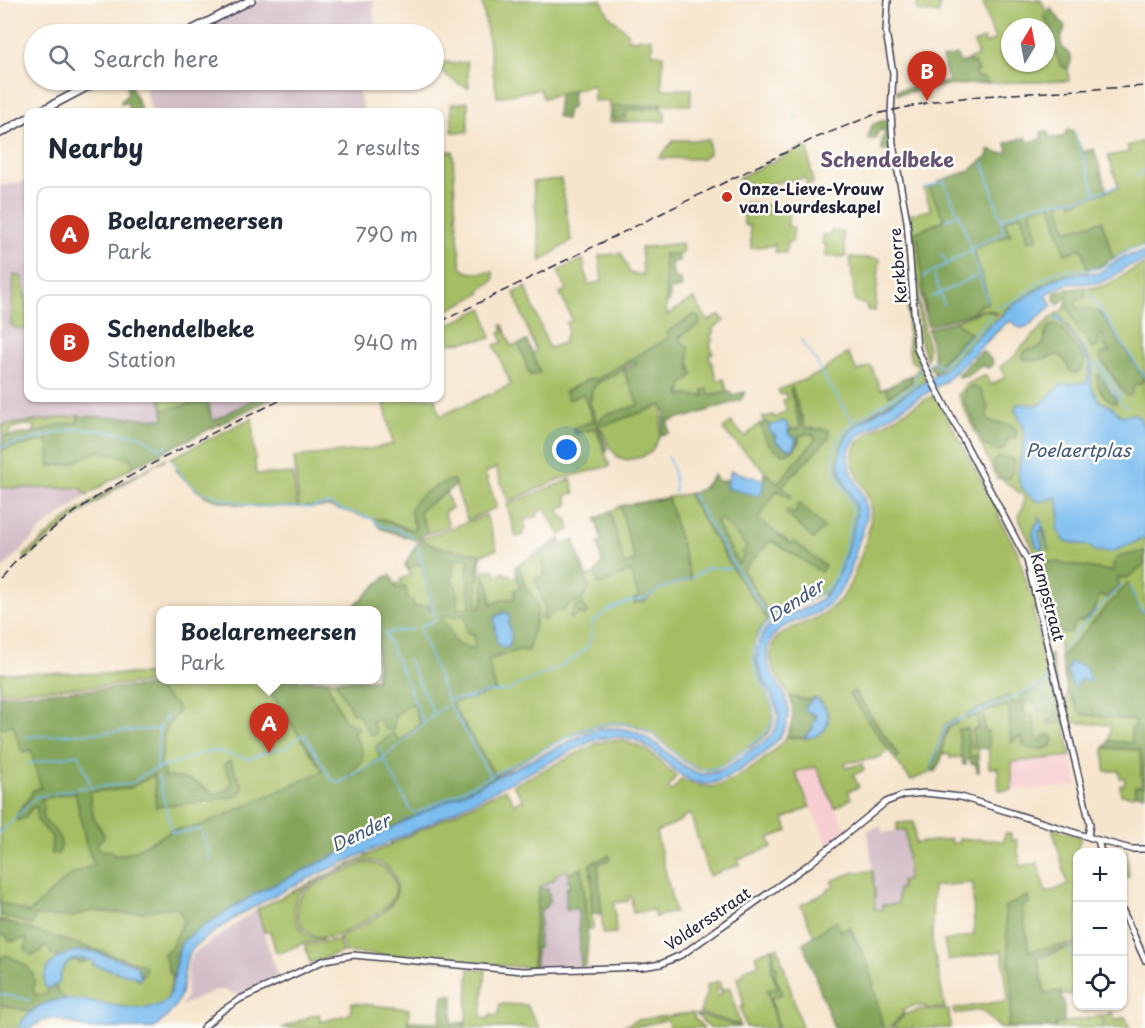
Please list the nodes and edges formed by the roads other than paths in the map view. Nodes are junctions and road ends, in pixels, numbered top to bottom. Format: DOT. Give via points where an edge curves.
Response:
graph roads {
  1 [pos="251,0"];
  2 [pos="888,0"];
  3 [pos="204,24"];
  4 [pos="81,90"];
  5 [pos="47,108"];
  6 [pos="24,120"];
  7 [pos="0,133"];
  8 [pos="933,382"];
  9 [pos="1088,836"];
  10 [pos="1098,840"];
  11 [pos="1100,848"];
  12 [pos="1145,849"];
  13 [pos="1127,920"];
  14 [pos="1145,960"];
  15 [pos="203,1028"];
  1 -- 3 [label="main road"];
  2 -- 8 [label="street, Kerkborre" via="886,32 893,73 893,144 907,221 918,349"];
  4 -- 5 [label="main road"];
  6 -- 7 [label="main road"];
  8 -- 9 [label="street, Kampstraat" via="1028,560 1090,824"];
  9 -- 10 [label="street, Voldersstraat"];
  9 -- 15 [label="street, Voldersstraat" via="961,797 942,793 904,795 886,802 812,862 686,952 661,964 523,971 343,955 240,999"];
  10 -- 11 [label="street"];
  10 -- 12 [label="street, Voldersstraat"];
  13 -- 14 [label="street"];
}
